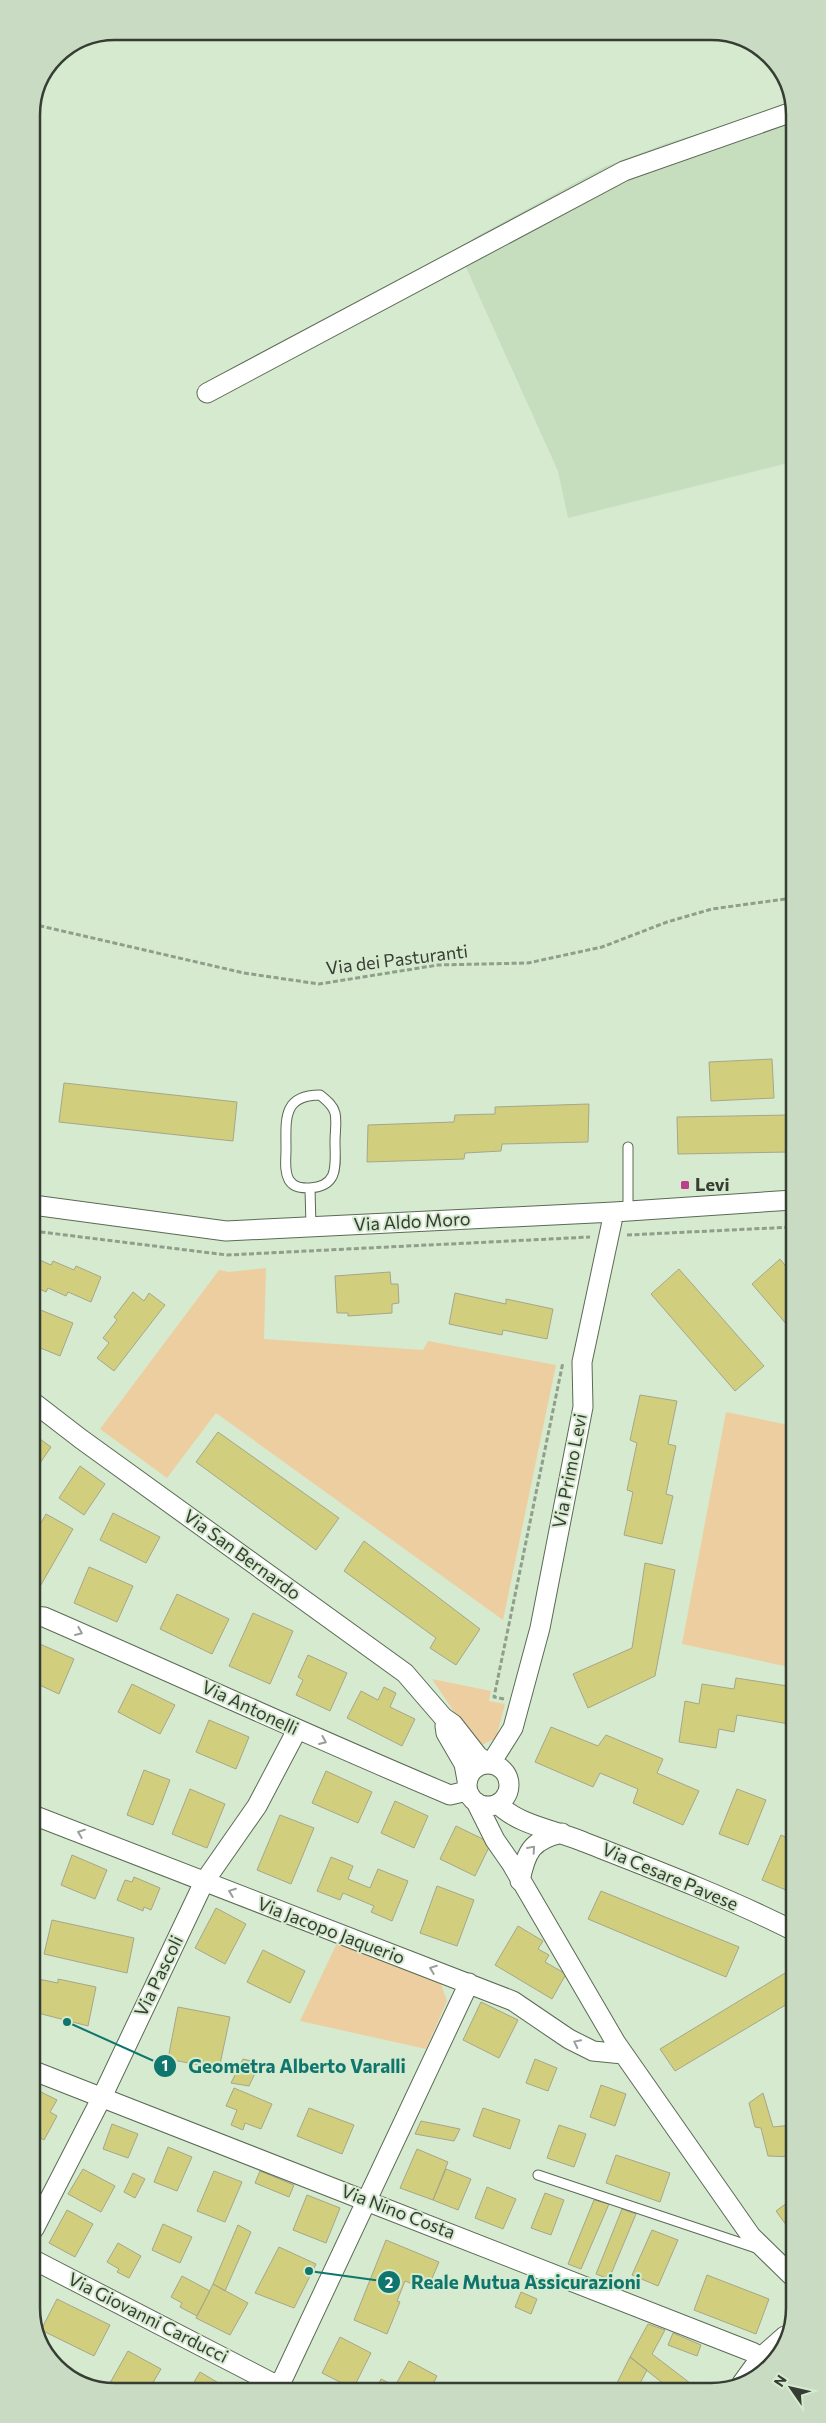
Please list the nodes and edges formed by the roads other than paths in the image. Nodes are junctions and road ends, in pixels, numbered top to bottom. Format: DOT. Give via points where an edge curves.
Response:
graph roads {
  1 [pos="786,114"];
  2 [pos="207,393"];
  3 [pos="628,1147"];
  4 [pos="310,1188"];
  5 [pos="786,1200"];
  6 [pos="40,1206"];
  7 [pos="621,1211"];
  8 [pos="311,1227"];
  9 [pos="40,1407"];
  10 [pos="40,1617"];
  11 [pos="443,1717"];
  12 [pos="513,1728"];
  13 [pos="297,1730"];
  14 [pos="489,1763"];
  15 [pos="470,1791"];
  16 [pos="502,1795"];
  17 [pos="40,1818"];
  18 [pos="562,1833"];
  19 [pos="511,1863"];
  20 [pos="520,1881"];
  21 [pos="204,1882"];
  22 [pos="785,1920"];
  23 [pos="469,1983"];
  24 [pos="623,2054"];
  25 [pos="40,2072"];
  26 [pos="102,2097"];
  27 [pos="538,2175"];
  28 [pos="366,2199"];
  29 [pos="40,2217"];
  30 [pos="766,2251"];
  31 [pos="40,2263"];
  32 [pos="786,2270"];
  33 [pos="777,2343"];
  34 [pos="761,2357"];
  35 [pos="750,2371"];
  36 [pos="270,2383"];
  37 [pos="284,2383"];
  1 -- 2 [label="street" via="624,171"];
  3 -- 7 [label="lane"];
  4 -- 4 [label="lane" via="322,1187 335,1170 335,1112 320,1095 306,1095 293,1103 286,1117 286,1169 290,1181 299,1188"];
  4 -- 8 [label="lane"];
  5 -- 7 [label="street, Via Aldo Moro"];
  6 -- 8 [label="street, Via Aldo Moro" via="226,1231"];
  7 -- 8 [label="street, Via Aldo Moro"];
  7 -- 12 [label="street, Via Primo Levi" via="582,1362 583,1407 540,1628"];
  9 -- 11 [label="street, Via San Bernardo" via="405,1673"];
  10 -- 13 [label="street, Via Antonelli, one-way"];
  11 -- 14 [label="street, Via San Bernardo" via="453,1724 478,1756"];
  11 -- 15 [label="street, Via San Bernardo" via="446,1733 464,1764"];
  12 -- 14 [label="street, Via Primo Levi"];
  12 -- 16 [label="street, Via Primo Levi" via="515,1740"];
  13 -- 15 [label="street, Via Antonelli, one-way" via="450,1795"];
  13 -- 21 [label="street, Via Pascoli" via="257,1806"];
  14 -- 15 [label="street" via="477,1766"];
  14 -- 16 [label="street" via="504,1770"];
  15 -- 16 [label="street" via="482,1806"];
  15 -- 19 [label="street, Via San Bernardo" via="495,1840"];
  16 -- 18 [label="street, Via Cesare Pavese" via="505,1811 533,1825"];
  16 -- 19 [label="street"];
  21 -- 17 [label="street, Via Jacopo Jaquerio, one-way"];
  20 -- 18 [label="street, one-way" via="524,1860 532,1846 546,1837"];
  18 -- 22 [label="street, Via Cesare Pavese"];
  19 -- 20 [label="street"];
  20 -- 24 [label="street"];
  23 -- 21 [label="street, Via Jacopo Jaquerio, one-way"];
  21 -- 26 [label="street, Via Pascoli"];
  24 -- 23 [label="street, Via Jacopo Jaquerio, one-way" via="593,2051 569,2039 513,2001"];
  23 -- 28 [label="street"];
  24 -- 30 [label="street" via="751,2236"];
  25 -- 26 [label="street, Via Nino Costa"];
  26 -- 28 [label="street, Via Nino Costa"];
  26 -- 29 [label="street, Via Pascoli"];
  27 -- 30 [label="lane"];
  28 -- 34 [label="street, Via Nino Costa"];
  28 -- 37 [label="street"];
  30 -- 32 [label="street"];
  31 -- 36 [label="street, Via Giovanni Carducci"];
  33 -- 34 [label="street"];
  34 -- 35 [label="street"];
}
